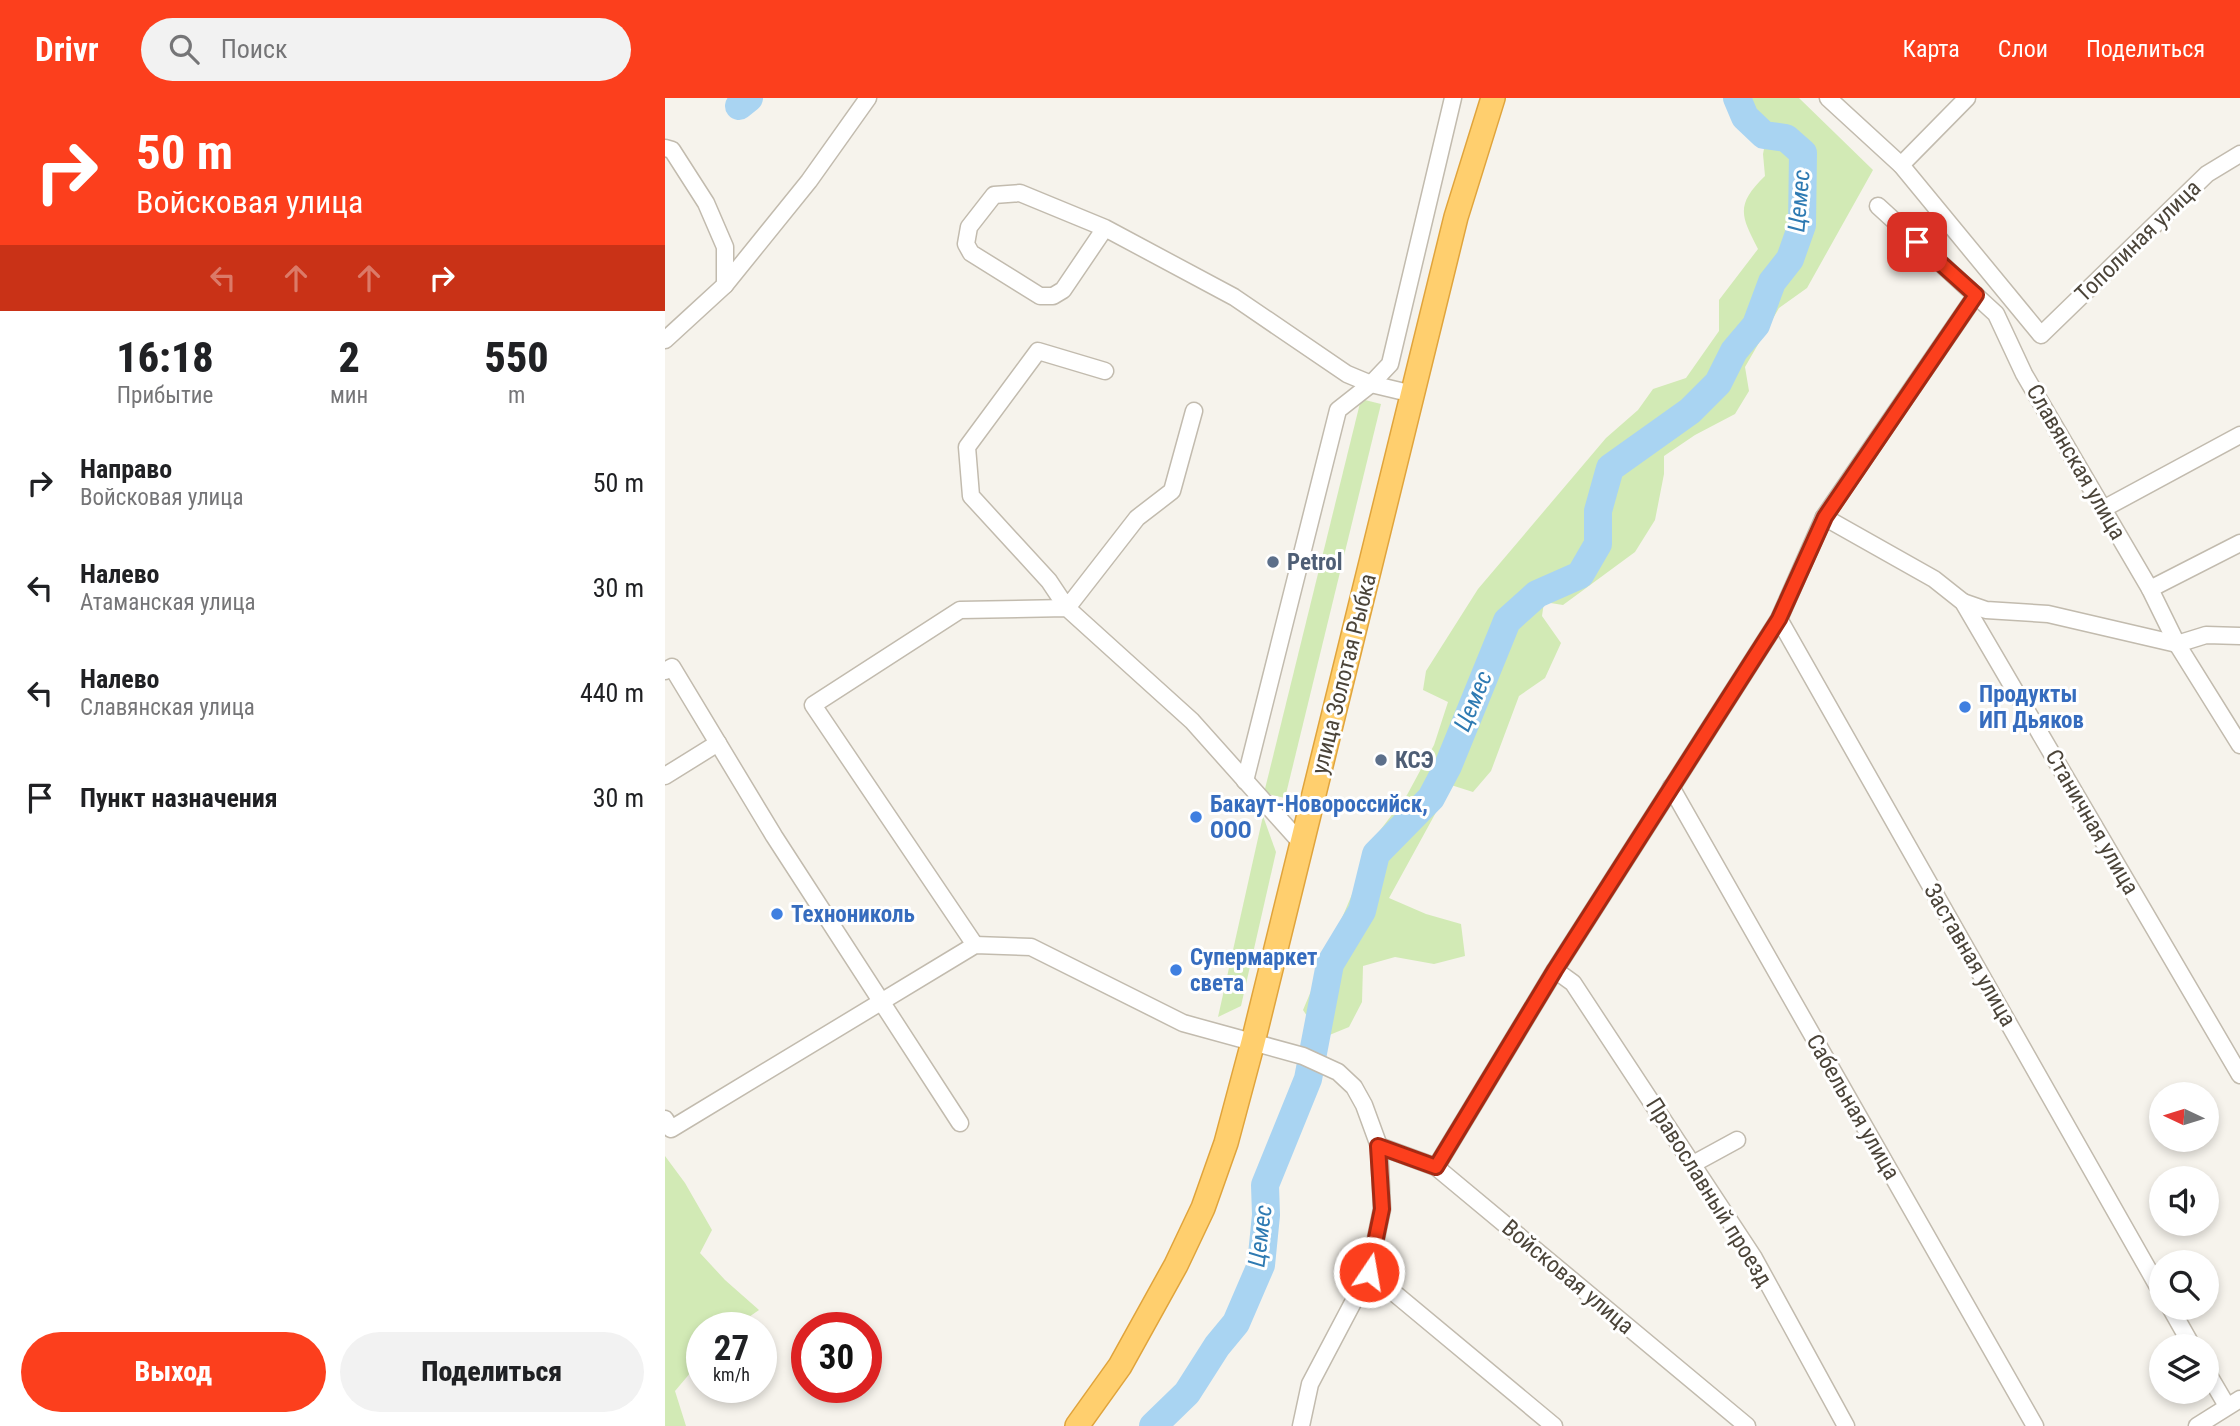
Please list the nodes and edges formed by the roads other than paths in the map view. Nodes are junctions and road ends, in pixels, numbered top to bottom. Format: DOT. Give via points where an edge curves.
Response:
graph roads {
  1 [pos="868,98"];
  2 [pos="1453,98"];
  3 [pos="1493,98"];
  4 [pos="1828,98"];
  5 [pos="1967,98"];
  6 [pos="665,148"];
  7 [pos="2240,154"];
  8 [pos="1901,165"];
  9 [pos="1878,206"];
  10 [pos="1105,228"];
  11 [pos="725,285"];
  12 [pos="1976,295"];
  13 [pos="665,340"];
  14 [pos="1105,372"];
  15 [pos="1371,384"];
  16 [pos="1413,394"];
  17 [pos="1194,411"];
  18 [pos="2240,435"];
  19 [pos="2103,509"];
  20 [pos="1825,517"];
  21 [pos="2240,543"];
  22 [pos="2150,589"];
  23 [pos="1963,601"];
  24 [pos="1067,608"];
  25 [pos="1779,619"];
  26 [pos="2240,636"];
  27 [pos="2177,644"];
  28 [pos="665,671"];
  29 [pos="718,743"];
  30 [pos="2240,745"];
  31 [pos="665,776"];
  32 [pos="1245,781"];
  33 [pos="1671,787"];
  34 [pos="1302,844"];
  35 [pos="975,945"];
  36 [pos="1555,970"];
  37 [pos="881,1001"];
  38 [pos="1253,1042"];
  39 [pos="2240,1075"];
  40 [pos="960,1123"];
  41 [pos="667,1127"];
  42 [pos="1737,1140"];
  43 [pos="1378,1146"];
  44 [pos="1693,1164"];
  45 [pos="1436,1167"];
  46 [pos="2149,1271"];
  47 [pos="1369,1272"];
  48 [pos="2219,1386"];
  49 [pos="2233,1403"];
  50 [pos="1077,1426"];
  51 [pos="1301,1426"];
  52 [pos="1554,1426"];
  53 [pos="1747,1426"];
  54 [pos="1846,1426"];
  55 [pos="2035,1426"];
  56 [pos="2197,1426"];
  1 -- 11 [label="street" via="809,181"];
  2 -- 15 [label="street" via="1390,364"];
  3 -- 16 [label="highway, улица Золотая Рыбка" via="1457,217"];
  4 -- 8 [label="street"];
  5 -- 8 [label="street"];
  6 -- 11 [label="street" via="672,150 706,203 725,247"];
  7 -- 8 [label="street, Тополиная улица" via="2207,174 2041,335"];
  9 -- 12 [label="street, Славянская улица"];
  10 -- 10 [label="street" via="1063,290 1053,296 1040,296 971,253 966,244 969,226 994,195 1020,192"];
  10 -- 15 [label="street" via="1234,296 1347,374"];
  11 -- 13 [label="street"];
  12 -- 19 [label="street, Славянская улица" via="1996,314 2024,374"];
  12 -- 20 [label="street"];
  14 -- 24 [label="street" via="1038,351 967,447 971,496 1049,581"];
  15 -- 16 [label="street"];
  15 -- 32 [label="street" via="1338,410"];
  16 -- 34 [label="highway, улица Золотая Рыбка"];
  17 -- 24 [label="street" via="1172,491 1137,518"];
  18 -- 19 [label="street"];
  19 -- 22 [label="street, Славянская улица"];
  20 -- 23 [label="street, Станичная улица" via="1934,579"];
  20 -- 25 [label="street"];
  21 -- 22 [label="street"];
  22 -- 27 [label="street, Славянская улица"];
  23 -- 27 [label="street" via="1986,610 2048,614"];
  23 -- 39 [label="street, Станичная улица"];
  24 -- 32 [label="street" via="1192,721"];
  24 -- 35 [label="street" via="960,610 813,705"];
  25 -- 33 [label="street"];
  25 -- 46 [label="street, Заставная улица"];
  26 -- 27 [label="street" via="2206,635"];
  27 -- 30 [label="street, Славянская улица"];
  28 -- 29 [label="street" via="672,667"];
  29 -- 31 [label="street"];
  29 -- 37 [label="street"];
  32 -- 34 [label="street"];
  33 -- 36 [label="street"];
  33 -- 55 [label="street, Сабельная улица"];
  34 -- 38 [label="highway, улица Золотая Рыбка"];
  35 -- 37 [label="street"];
  35 -- 38 [label="street" via="1031,947 1183,1023"];
  36 -- 44 [label="street, Православный проезд" via="1573,983"];
  36 -- 45 [label="street"];
  37 -- 40 [label="street"];
  37 -- 41 [label="street"];
  38 -- 43 [label="street" via="1338,1072 1364,1105"];
  38 -- 50 [label="highway, улица Золотая Рыбка" via="1203,1209 1120,1366"];
  42 -- 44 [label="street"];
  43 -- 45 [label="street, Войсковая улица"];
  43 -- 47 [label="street" via="1382,1209"];
  44 -- 54 [label="street, Православный проезд" via="1754,1258"];
  45 -- 53 [label="street, Войсковая улица"];
  47 -- 51 [label="street" via="1310,1384"];
  47 -- 52 [label="street"];
  48 -- 49 [label="street"];
  49 -- 56 [label="street"];
}
